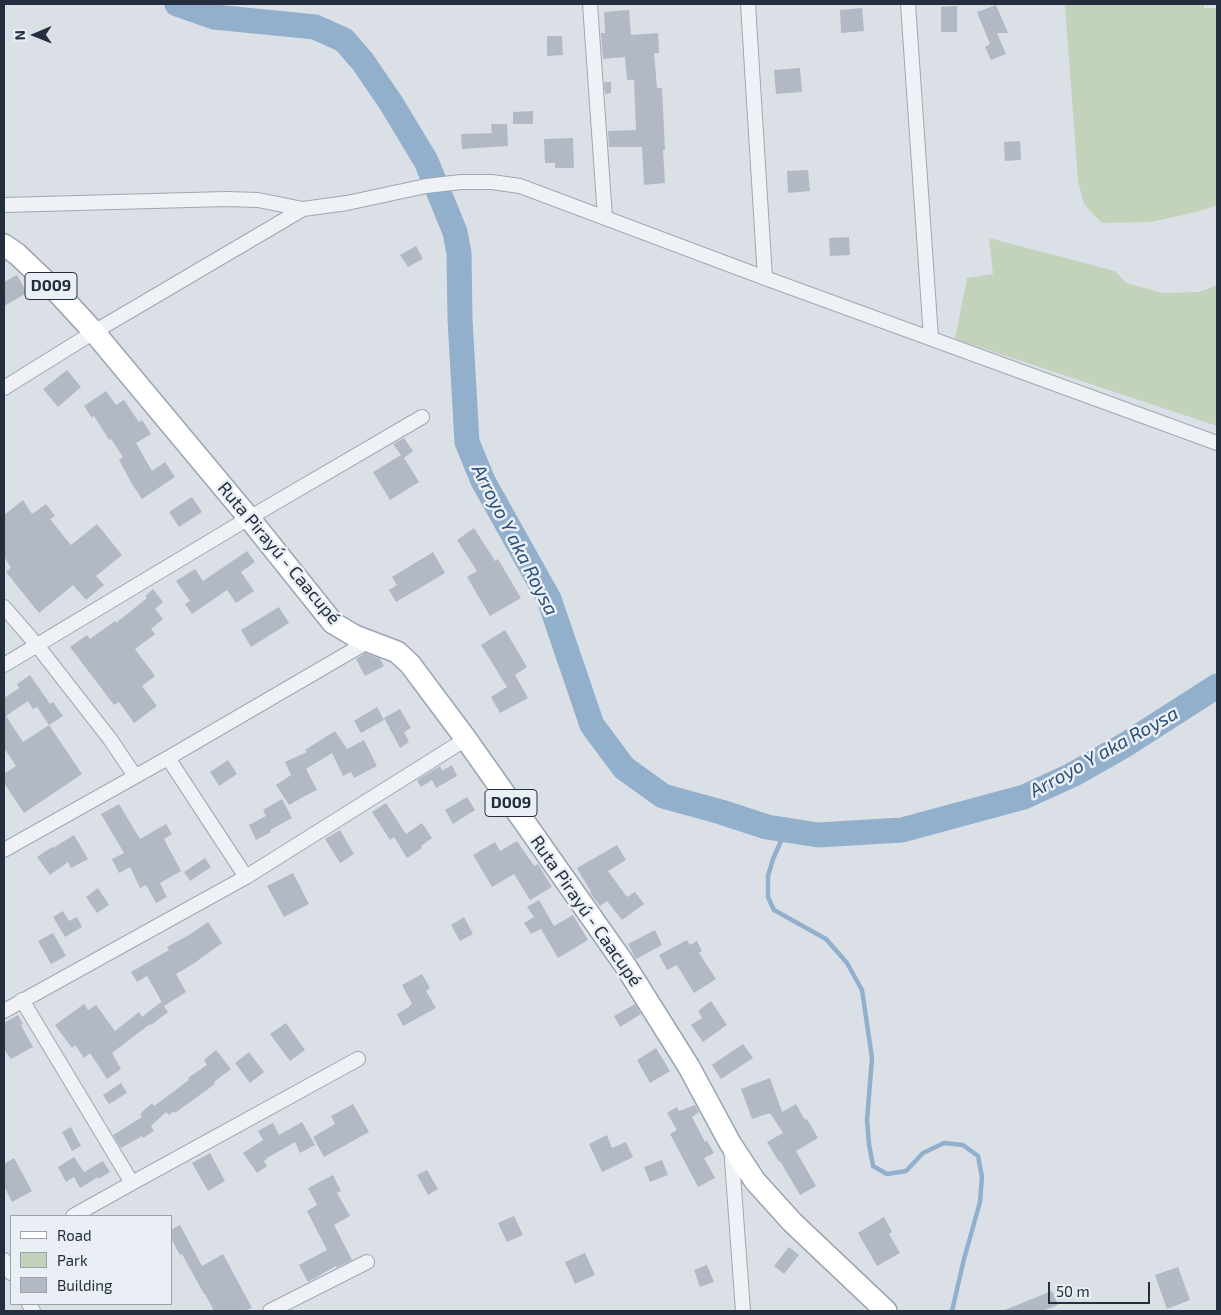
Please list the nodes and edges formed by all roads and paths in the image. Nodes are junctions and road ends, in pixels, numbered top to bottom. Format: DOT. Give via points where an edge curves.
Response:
graph roads {
  1 [pos="590,4"];
  2 [pos="748,4"];
  3 [pos="908,4"];
  4 [pos="4,205"];
  5 [pos="303,209"];
  6 [pos="605,217"];
  7 [pos="4,245"];
  8 [pos="764,278"];
  9 [pos="94,332"];
  10 [pos="931,338"];
  11 [pos="4,388"];
  12 [pos="422,417"];
  13 [pos="1217,443"];
  14 [pos="249,518"];
  15 [pos="4,606"];
  16 [pos="370,641"];
  17 [pos="36,644"];
  18 [pos="4,665"];
  19 [pos="466,739"];
  20 [pos="168,758"];
  21 [pos="135,776"];
  22 [pos="4,850"];
  23 [pos="246,877"];
  24 [pos="22,1000"];
  25 [pos="4,1011"];
  26 [pos="358,1059"];
  27 [pos="730,1143"];
  28 [pos="132,1183"];
  29 [pos="75,1215"];
  30 [pos="4,1260"];
  31 [pos="367,1262"];
  32 [pos="10,1272"];
  33 [pos="270,1311"];
  34 [pos="743,1311"];
  35 [pos="886,1311"];
  1 -- 6 [label="street"];
  2 -- 8 [label="street"];
  3 -- 10 [label="street"];
  4 -- 5 [label="street" via="227,199 258,200"];
  5 -- 6 [label="street" via="347,204 426,186 492,182 520,186"];
  5 -- 9 [label="street"];
  6 -- 8 [label="street"];
  7 -- 9 [label="main road, Ruta Pirayú - Caacupé / D009" via="17,254"];
  8 -- 10 [label="street"];
  9 -- 11 [label="street"];
  9 -- 14 [label="main road, Ruta Pirayú - Caacupé / D009"];
  10 -- 13 [label="street"];
  12 -- 14 [label="street"];
  14 -- 16 [label="main road, Ruta Pirayú - Caacupé / D009" via="334,623"];
  14 -- 17 [label="street"];
  15 -- 17 [label="street"];
  16 -- 19 [label="main road, Ruta Pirayú - Caacupé / D009" via="397,652 410,664"];
  16 -- 20 [label="street"];
  17 -- 18 [label="street"];
  17 -- 21 [label="street"];
  19 -- 23 [label="street"];
  19 -- 27 [label="main road, Ruta Pirayú - Caacupé / D009" via="625,965 689,1067"];
  20 -- 21 [label="street"];
  20 -- 23 [label="street"];
  21 -- 22 [label="street"];
  23 -- 24 [label="street"];
  24 -- 25 [label="street"];
  24 -- 28 [label="street"];
  26 -- 28 [label="street"];
  27 -- 34 [label="street"];
  27 -- 35 [label="main road, Ruta Pirayú - Caacupé / D009" via="755,1181 792,1222"];
  28 -- 29 [label="street"];
  30 -- 32 [label="street"];
  31 -- 33 [label="street"];
}
